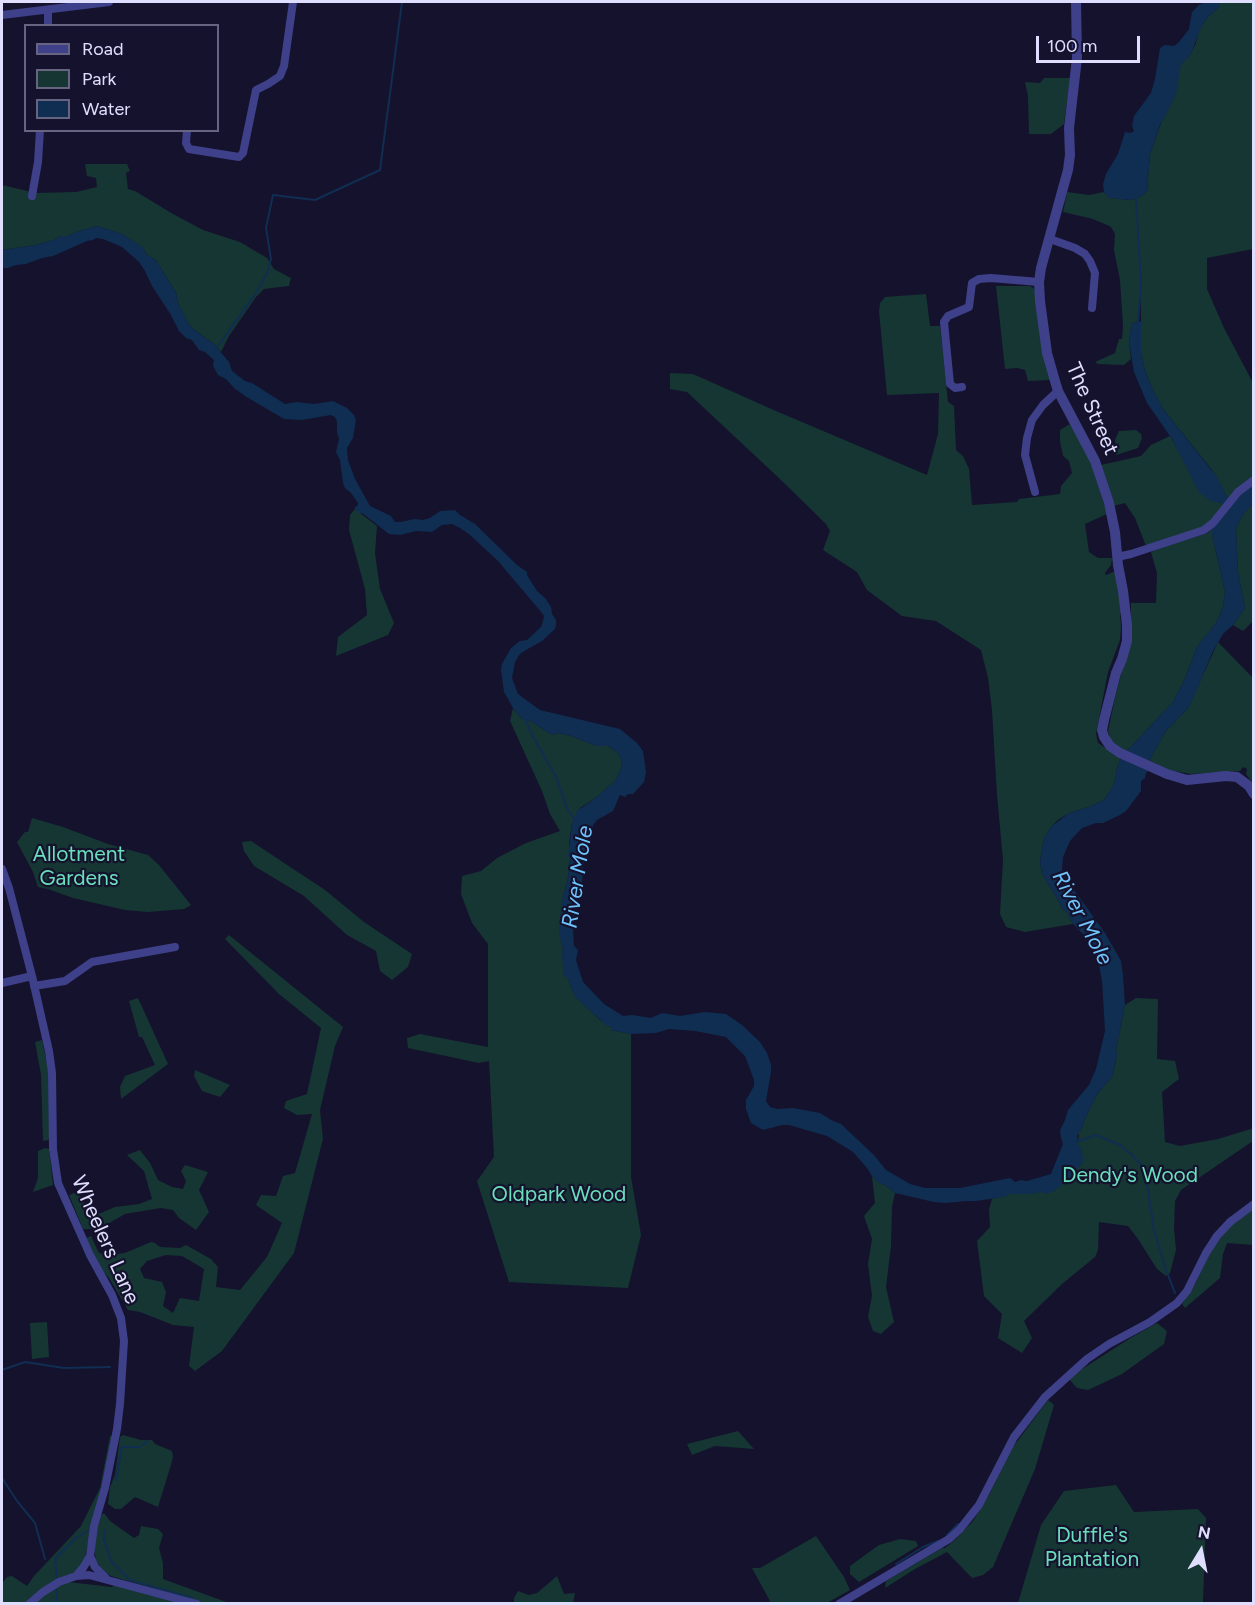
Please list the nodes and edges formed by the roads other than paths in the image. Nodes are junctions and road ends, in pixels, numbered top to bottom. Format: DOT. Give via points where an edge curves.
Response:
graph roads {
  1 [pos="109,2"];
  2 [pos="293,2"];
  3 [pos="1076,2"];
  4 [pos="48,10"];
  5 [pos="2,15"];
  6 [pos="48,24"];
  7 [pos="40,132"];
  8 [pos="187,132"];
  9 [pos="32,196"];
  10 [pos="1050,239"];
  11 [pos="1039,282"];
  12 [pos="1092,308"];
  13 [pos="962,387"];
  14 [pos="1058,391"];
  15 [pos="1254,480"];
  16 [pos="1035,492"];
  17 [pos="1117,557"];
  18 [pos="1254,794"];
  19 [pos="2,869"];
  20 [pos="5,889"];
  21 [pos="175,947"];
  22 [pos="32,976"];
  23 [pos="2,983"];
  24 [pos="34,986"];
  25 [pos="1254,1204"];
  26 [pos="90,1556"];
  27 [pos="76,1576"];
  28 [pos="106,1578"];
  29 [pos="29,1604"];
  30 [pos="197,1604"];
  31 [pos="839,1604"];
  1 -- 4 [label="street"];
  2 -- 8 [label="street" via="284,66 280,76 256,90 243,153 239,157 189,149"];
  3 -- 10 [label="street, The Street" via="1077,58 1070,155"];
  4 -- 5 [label="street"];
  4 -- 6 [label="street"];
  7 -- 9 [label="street"];
  10 -- 11 [label="street, The Street"];
  10 -- 12 [label="street" via="1075,248 1090,261 1095,273"];
  11 -- 13 [label="street" via="979,279 972,283 969,307 944,321 950,384"];
  11 -- 14 [label="street, The Street" via="1047,353"];
  14 -- 16 [label="street" via="1032,420 1027,438 1025,455"];
  14 -- 17 [label="street, The Street" via="1103,481"];
  15 -- 17 [label="street" via="1204,530"];
  17 -- 18 [label="street, The Street" via="1126,641 1102,730 1104,737 1119,753 1167,774 1187,780 1237,777"];
  19 -- 20 [label="street, Wheelers Lane"];
  20 -- 22 [label="street, Wheelers Lane"];
  21 -- 24 [label="street" via="92,962 66,981"];
  22 -- 23 [label="street"];
  22 -- 24 [label="street, Wheelers Lane"];
  24 -- 26 [label="street, Wheelers Lane" via="52,1073 53,1149 58,1183 112,1295 124,1341 117,1429"];
  25 -- 31 [label="street" via="1217,1236 1177,1303 1087,1359 1045,1397 1014,1437 979,1505 960,1529"];
  26 -- 27 [label="street, Wheelers Lane"];
  26 -- 28 [label="street"];
  27 -- 28 [label="street"];
  27 -- 29 [label="street" via="59,1582"];
  28 -- 30 [label="street"];
}
